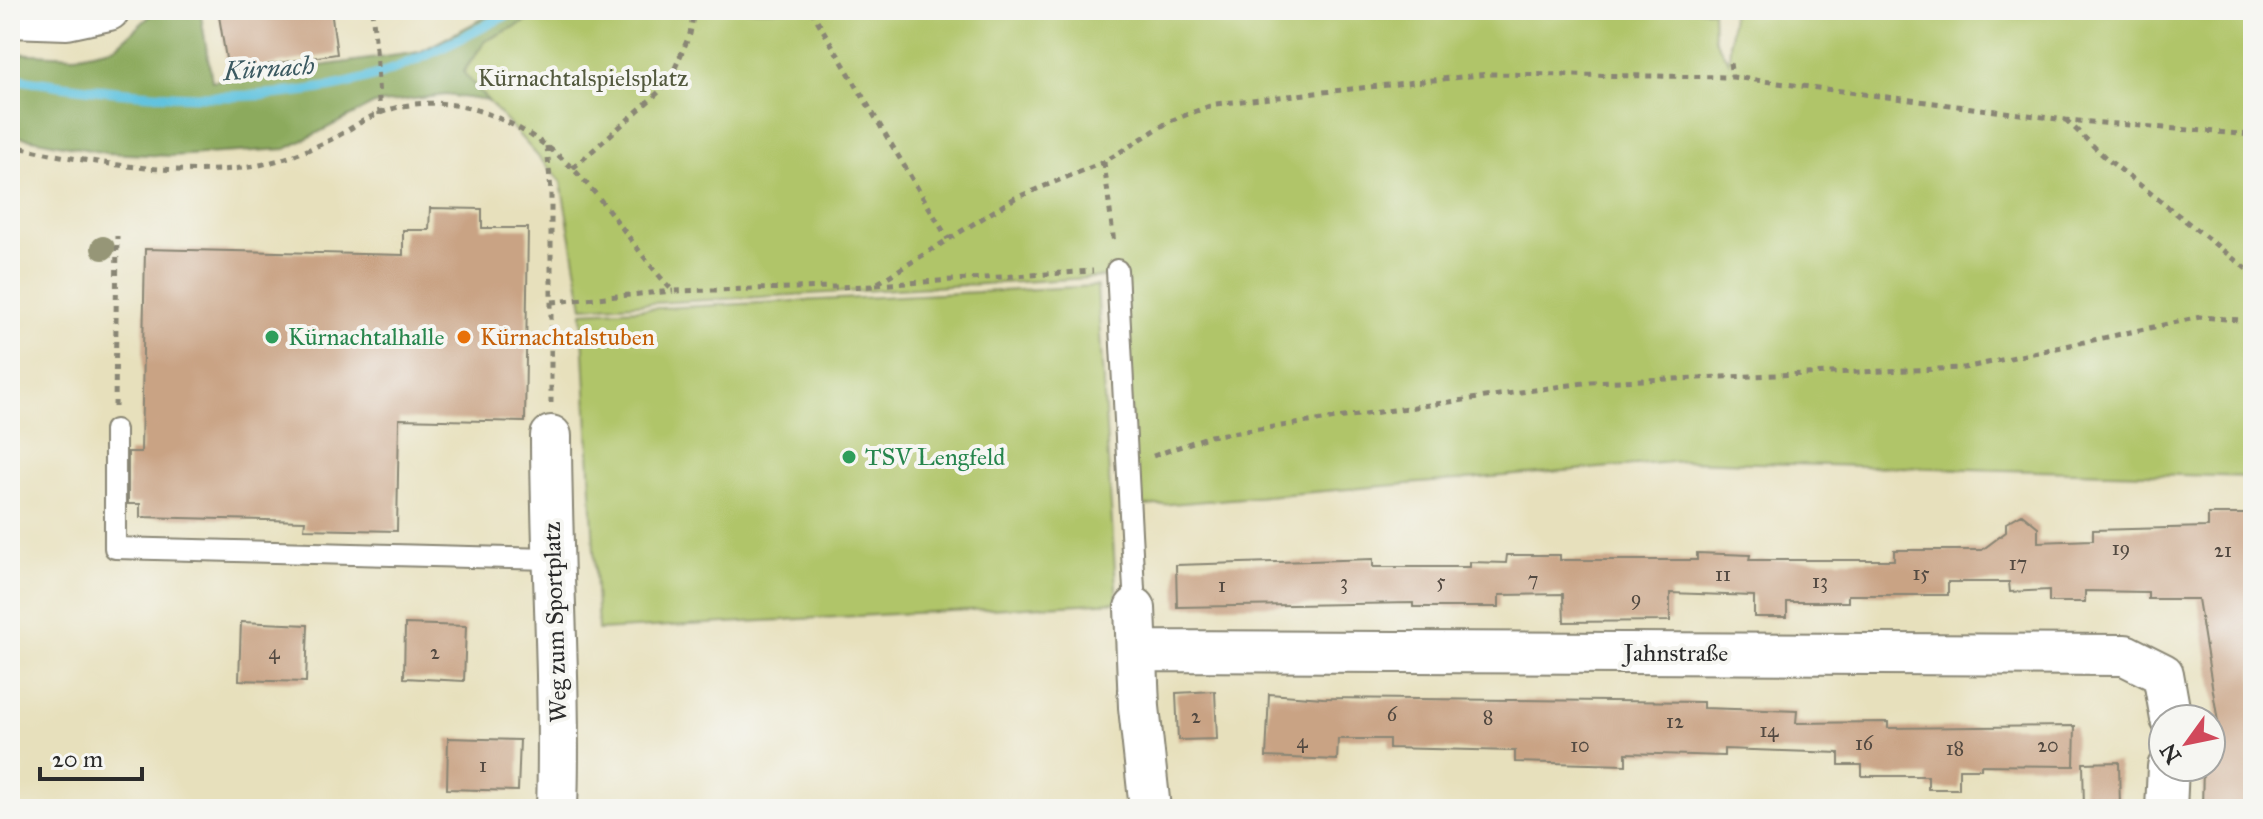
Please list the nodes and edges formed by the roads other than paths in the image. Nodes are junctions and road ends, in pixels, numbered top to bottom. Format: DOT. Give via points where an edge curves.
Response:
graph roads {
  1 [pos="109,10"];
  2 [pos="10,17"];
  3 [pos="1117,270"];
  4 [pos="115,430"];
  5 [pos="551,436"];
  6 [pos="551,559"];
  7 [pos="1135,608"];
  8 [pos="1138,651"];
  9 [pos="2168,703"];
  10 [pos="2167,783"];
  11 [pos="557,809"];
  12 [pos="1150,809"];
  13 [pos="2166,809"];
  1 -- 2 [label="street" via="67,19"];
  3 -- 7 [label="lane"];
  4 -- 6 [label="lane" via="115,548"];
  5 -- 6 [label="street, Weg zum Sportplatz"];
  6 -- 11 [label="street, Weg zum Sportplatz" via="560,713"];
  7 -- 8 [label="street"];
  8 -- 9 [label="street, Jahnstraße" via="2125,655 2163,674"];
  8 -- 12 [label="street"];
  10 -- 13 [label="street"];
}
